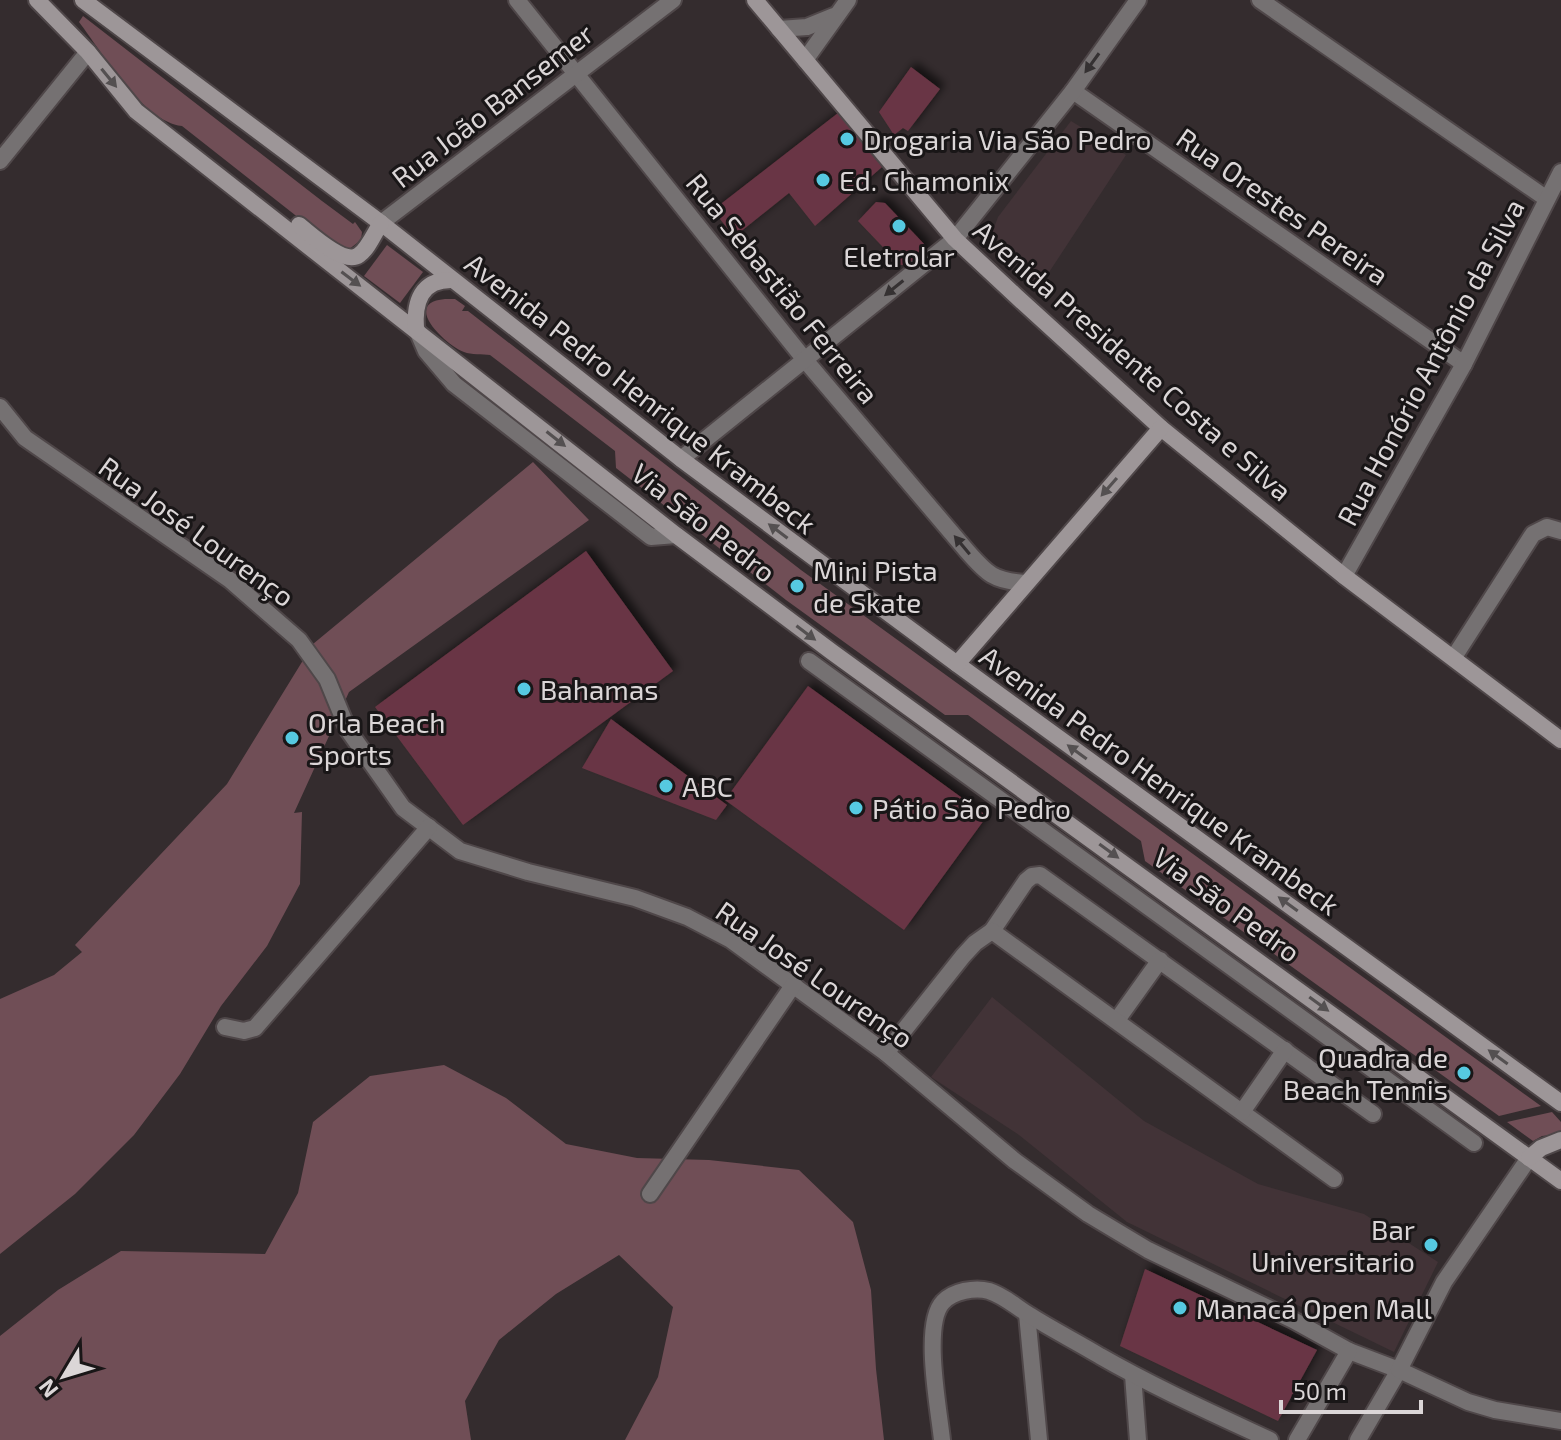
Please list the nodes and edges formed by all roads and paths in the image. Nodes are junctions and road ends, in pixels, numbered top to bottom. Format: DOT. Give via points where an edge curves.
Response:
graph roads {
  1 [pos="37,0"];
  2 [pos="83,0"];
  3 [pos="517,0"];
  4 [pos="673,0"];
  5 [pos="755,0"];
  6 [pos="848,0"];
  7 [pos="1138,0"];
  8 [pos="1260,0"];
  9 [pos="835,15"];
  10 [pos="779,29"];
  11 [pos="88,52"];
  12 [pos="805,60"];
  13 [pos="576,73"];
  14 [pos="1073,91"];
  15 [pos="167,135"];
  16 [pos="0,161"];
  17 [pos="1561,172"];
  18 [pos="1547,199"];
  19 [pos="381,223"];
  20 [pos="955,239"];
  21 [pos="451,280"];
  22 [pos="416,329"];
  23 [pos="805,360"];
  24 [pos="1464,364"];
  25 [pos="0,407"];
  26 [pos="1161,428"];
  27 [pos="681,459"];
  28 [pos="1561,531"];
  29 [pos="1344,576"];
  30 [pos="1025,583"];
  31 [pos="1454,657"];
  32 [pos="809,661"];
  33 [pos="957,664"];
  34 [pos="1561,740"];
  35 [pos="429,827"];
  36 [pos="992,931"];
  37 [pos="1160,960"];
  38 [pos="794,984"];
  39 [pos="1117,1020"];
  40 [pos="225,1027"];
  41 [pos="1285,1050"];
  42 [pos="886,1053"];
  43 [pos="1561,1103"];
  44 [pos="1242,1112"];
  45 [pos="1373,1114"];
  46 [pos="1561,1140"];
  47 [pos="1474,1143"];
  48 [pos="1529,1158"];
  49 [pos="1334,1179"];
  50 [pos="1561,1181"];
  51 [pos="650,1194"];
  52 [pos="1027,1314"];
  53 [pos="1349,1351"];
  54 [pos="1399,1370"];
  55 [pos="1133,1375"];
  56 [pos="1561,1421"];
  57 [pos="942,1440"];
  58 [pos="1039,1440"];
  59 [pos="1138,1440"];
  60 [pos="1270,1440"];
  61 [pos="1297,1440"];
  62 [pos="1358,1440"];
  1 -- 11 [label="main road, Via São Pedro"];
  2 -- 19 [label="main road, Avenida Pedro Henrique Krambeck"];
  3 -- 13 [label="street, Rua Sebastião Ferreira"];
  4 -- 13 [label="street, Rua João Bansemer"];
  5 -- 10 [label="main road, Avenida Presidente Costa e Silva"];
  6 -- 9 [label="street"];
  7 -- 14 [label="street, one-way"];
  8 -- 18 [label="street"];
  9 -- 10 [label="street" via="807,27"];
  9 -- 12 [label="street"];
  10 -- 12 [label="main road, Avenida Presidente Costa e Silva"];
  11 -- 15 [label="main road, Via São Pedro, one-way" via="136,111"];
  11 -- 16 [label="street"];
  12 -- 20 [label="main road, Avenida Presidente Costa e Silva"];
  13 -- 19 [label="street, Rua João Bansemer"];
  13 -- 23 [label="street, Rua Sebastião Ferreira"];
  14 -- 20 [label="street"];
  14 -- 24 [label="street, Rua Orestes Pereira"];
  15 -- 19 [label="main road" via="186,139 338,255 359,255"];
  15 -- 22 [label="main road, Via São Pedro, one-way"];
  17 -- 18 [label="street, Rua Honório Antônio da Silva"];
  18 -- 24 [label="street, Rua Honório Antônio da Silva"];
  19 -- 21 [label="main road, Avenida Pedro Henrique Krambeck"];
  20 -- 23 [label="street, one-way"];
  20 -- 26 [label="main road, Avenida Presidente Costa e Silva"];
  21 -- 22 [label="main road" via="424,290 415,310"];
  21 -- 27 [label="main road, Avenida Pedro Henrique Krambeck"];
  22 -- 48 [label="main road, Via São Pedro, one-way" via="832,652"];
  23 -- 27 [label="street"];
  30 -- 23 [label="street, Rua Sebastião Ferreira, one-way" via="1001,581 983,569"];
  24 -- 29 [label="street, Rua Honório Antônio da Silva"];
  25 -- 35 [label="street, Rua José Lourenço" via="25,438 230,580 299,640 327,679 357,743 403,808"];
  26 -- 29 [label="main road, Avenida Presidente Costa e Silva"];
  26 -- 30 [label="main road, one-way"];
  33 -- 27 [label="main road, Avenida Pedro Henrique Krambeck, one-way"];
  28 -- 31 [label="street" via="1547,527 1533,534"];
  29 -- 31 [label="main road, Avenida Presidente Costa e Silva"];
  30 -- 33 [label="main road"];
  31 -- 34 [label="main road, Avenida Presidente Costa e Silva"];
  32 -- 47 [label="street"];
  43 -- 33 [label="main road, Avenida Pedro Henrique Krambeck, one-way"];
  35 -- 38 [label="street, Rua José Lourenço" via="460,851 687,917"];
  35 -- 40 [label="street" via="255,1028"];
  36 -- 37 [label="street" via="1026,881 1040,875"];
  36 -- 39 [label="street"];
  36 -- 42 [label="street" via="953,967"];
  37 -- 39 [label="street"];
  37 -- 41 [label="street"];
  38 -- 42 [label="street, Rua José Lourenço"];
  38 -- 51 [label="street"];
  39 -- 44 [label="street"];
  41 -- 44 [label="street"];
  41 -- 45 [label="street"];
  42 -- 53 [label="street, Rua José Lourenço" via="1015,1161 1088,1214"];
  44 -- 49 [label="street"];
  46 -- 48 [label="main road"];
  48 -- 50 [label="main road"];
  48 -- 54 [label="street" via="1444,1282"];
  52 -- 55 [label="street"];
  52 -- 57 [label="street" via="988,1290 955,1294 942,1302 933,1328"];
  52 -- 58 [label="street"];
  53 -- 54 [label="street, Rua José Lourenço"];
  53 -- 61 [label="street"];
  54 -- 56 [label="street, Rua José Lourenço" via="1468,1402"];
  54 -- 62 [label="street"];
  55 -- 59 [label="street"];
  55 -- 60 [label="street"];
}
